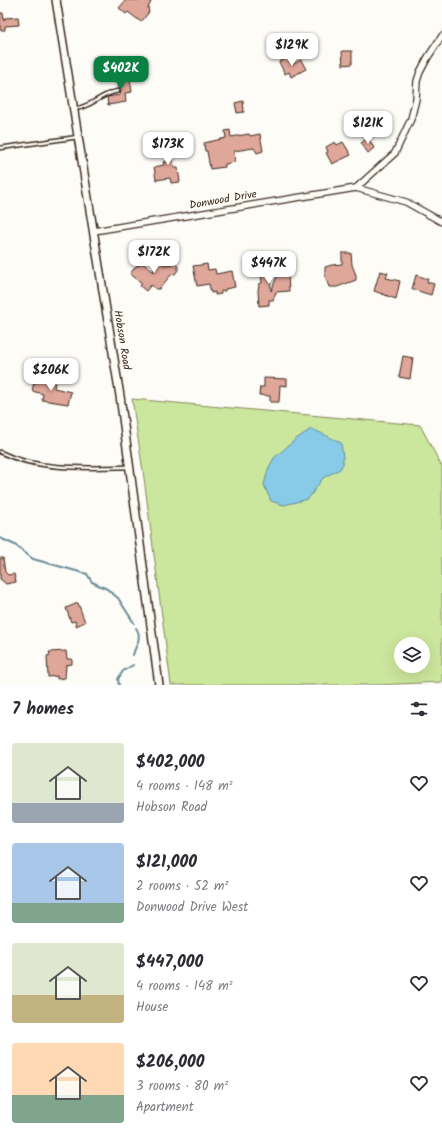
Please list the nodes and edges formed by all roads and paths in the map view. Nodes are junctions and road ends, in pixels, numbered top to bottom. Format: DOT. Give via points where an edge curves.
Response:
graph roads {
  1 [pos="56,0"];
  2 [pos="442,36"];
  3 [pos="118,91"];
  4 [pos="73,109"];
  5 [pos="78,137"];
  6 [pos="0,148"];
  7 [pos="356,188"];
  8 [pos="442,222"];
  9 [pos="94,231"];
  10 [pos="0,452"];
  11 [pos="129,467"];
  12 [pos="159,685"];
  1 -- 4 [label="main road, Hobson Road"];
  2 -- 7 [label="street" via="420,72 411,119 395,153"];
  3 -- 4 [label="lane" via="106,94 89,106"];
  4 -- 5 [label="main road, Hobson Road"];
  5 -- 6 [label="lane"];
  5 -- 9 [label="main road, Hobson Road"];
  7 -- 8 [label="street" via="406,202"];
  7 -- 9 [label="street, Donwood Drive"];
  9 -- 11 [label="main road, Hobson Road"];
  10 -- 11 [label="lane" via="10,457 42,464 90,468"];
  11 -- 12 [label="main road, Hobson Road"];
}
